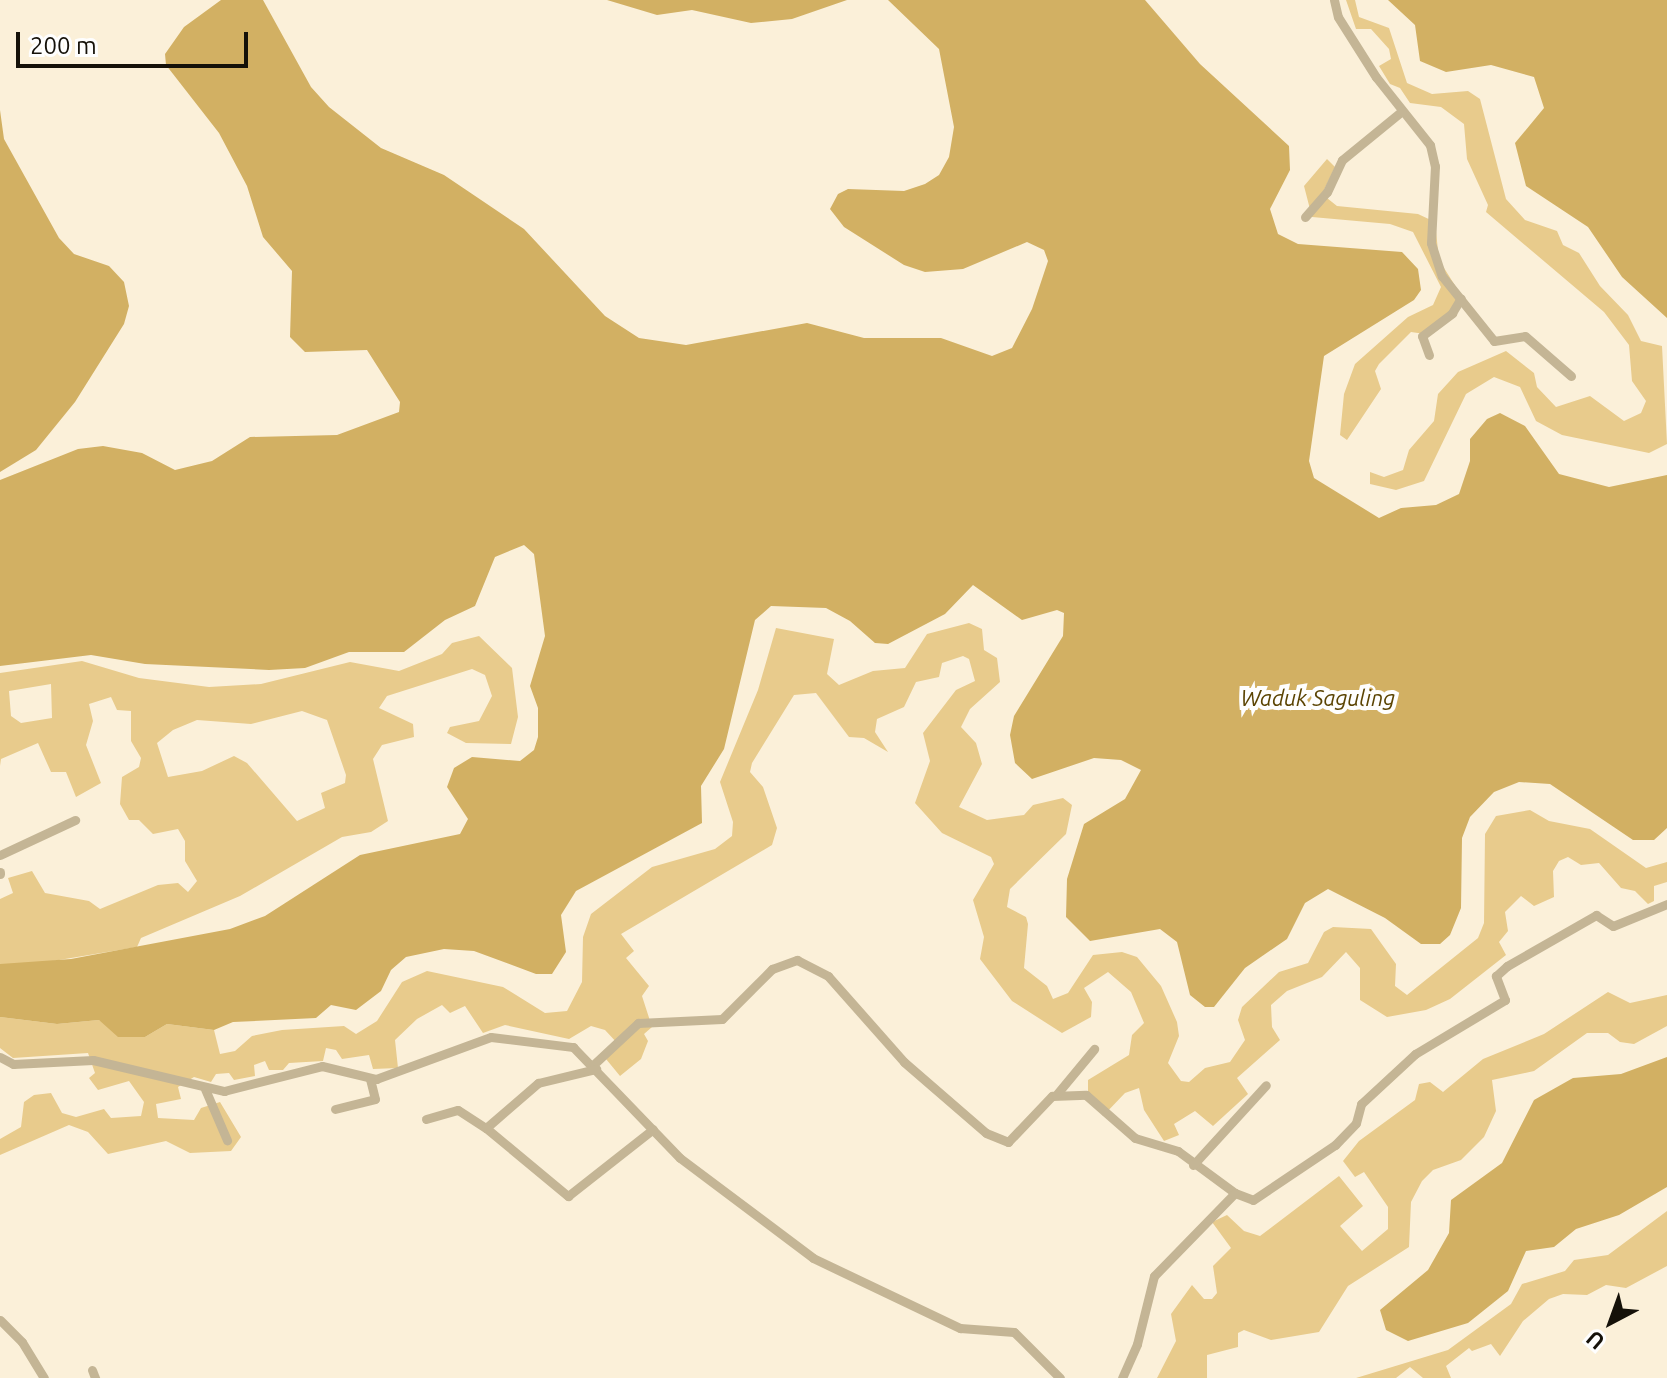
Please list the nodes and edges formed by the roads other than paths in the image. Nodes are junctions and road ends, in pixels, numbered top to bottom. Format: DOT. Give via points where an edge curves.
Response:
graph roads {
  1 [pos="1334,0"];
  2 [pos="1402,111"];
  3 [pos="1305,217"];
  4 [pos="1461,298"];
  5 [pos="1429,355"];
  6 [pos="1571,376"];
  7 [pos="75,820"];
  8 [pos="0,855"];
  9 [pos="1667,904"];
  10 [pos="1094,1049"];
  11 [pos="0,1057"];
  12 [pos="594,1067"];
  13 [pos="370,1079"];
  14 [pos="1266,1085"];
  15 [pos="205,1089"];
  16 [pos="1056,1095"];
  17 [pos="335,1109"];
  18 [pos="426,1119"];
  19 [pos="486,1128"];
  20 [pos="653,1129"];
  21 [pos="227,1140"];
  22 [pos="1193,1165"];
  23 [pos="1235,1193"];
  24 [pos="0,1320"];
  25 [pos="44,1378"];
  26 [pos="1060,1378"];
  27 [pos="1122,1378"];
  1 -- 2 [label="street" via="1347,31"];
  2 -- 3 [label="street" via="1342,160 1327,192"];
  2 -- 4 [label="street" via="1430,145 1435,166 1431,243 1442,276"];
  4 -- 5 [label="street" via="1452,313 1422,336"];
  4 -- 6 [label="street" via="1494,341 1525,336"];
  7 -- 8 [label="street"];
  9 -- 23 [label="street" via="1613,926 1596,915 1507,966 1496,976 1505,1000 1415,1054 1361,1104 1356,1123 1335,1145 1258,1199"];
  10 -- 16 [label="street"];
  11 -- 15 [label="street" via="13,1064 93,1060"];
  12 -- 13 [label="street" via="573,1047 491,1037"];
  12 -- 16 [label="street" via="638,1023 722,1019 772,969 797,960 828,976 904,1062 986,1133 1008,1142"];
  12 -- 19 [label="street" via="538,1083"];
  12 -- 20 [label="street"];
  13 -- 15 [label="street" via="324,1066 231,1090"];
  13 -- 17 [label="street" via="375,1099"];
  14 -- 22 [label="street"];
  15 -- 21 [label="street"];
  16 -- 22 [label="street" via="1086,1095 1122,1130 1178,1151"];
  18 -- 19 [label="street" via="458,1110"];
  19 -- 20 [label="street" via="568,1196"];
  20 -- 26 [label="street" via="750,1215 813,1258 960,1328 1014,1332"];
  22 -- 23 [label="street"];
  23 -- 27 [label="street" via="1154,1276 1137,1344"];
  24 -- 25 [label="street" via="20,1339"];
}
